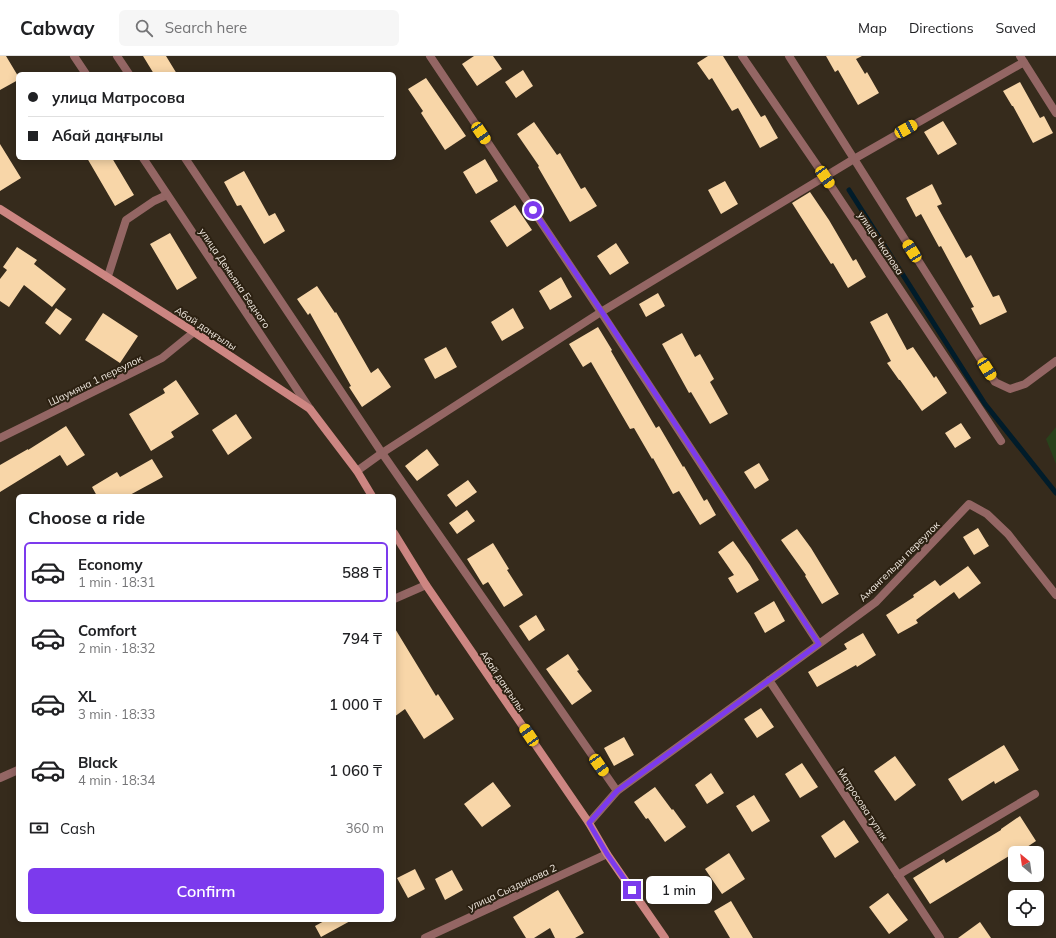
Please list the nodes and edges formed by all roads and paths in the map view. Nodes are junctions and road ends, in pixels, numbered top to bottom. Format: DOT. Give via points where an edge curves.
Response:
graph roads {
  1 [pos="74,56"];
  2 [pos="117,56"];
  3 [pos="430,56"];
  4 [pos="742,56"];
  5 [pos="789,56"];
  6 [pos="1022,59"];
  7 [pos="85,72"];
  8 [pos="128,72"];
  9 [pos="1056,113"];
  10 [pos="854,159"];
  11 [pos="143,160"];
  12 [pos="186,160"];
  13 [pos="825,177"];
  14 [pos="167,195"];
  15 [pos="0,209"];
  16 [pos="107,277"];
  17 [pos="602,312"];
  18 [pos="194,332"];
  19 [pos="1056,361"];
  20 [pos="310,409"];
  21 [pos="0,438"];
  22 [pos="1001,441"];
  23 [pos="382,453"];
  24 [pos="357,471"];
  25 [pos="371,494"];
  26 [pos="396,536"];
  27 [pos="426,585"];
  28 [pos="1056,595"];
  29 [pos="396,598"];
  30 [pos="819,644"];
  31 [pos="769,680"];
  32 [pos="16,771"];
  33 [pos="0,778"];
  34 [pos="617,791"];
  35 [pos="1035,794"];
  36 [pos="589,823"];
  37 [pos="607,854"];
  38 [pos="898,875"];
  39 [pos="425,938"];
  40 [pos="665,938"];
  41 [pos="940,938"];
  1 -- 7 [label="street"];
  2 -- 8 [label="street"];
  3 -- 17 [label="street"];
  4 -- 13 [label="street, улица Чкалова"];
  5 -- 10 [label="street"];
  6 -- 9 [label="street"];
  6 -- 10 [label="street"];
  10 -- 13 [label="street"];
  10 -- 19 [label="street" via="995,382 1010,389 1025,384"];
  11 -- 14 [label="street, улица Демьяна Бедного"];
  12 -- 23 [label="street"];
  13 -- 17 [label="street"];
  13 -- 22 [label="street, улица Чкалова"];
  14 -- 16 [label="street" via="126,220"];
  14 -- 20 [label="street, улица Демьяна Бедного"];
  15 -- 16 [label="street, Абай даңғылы"];
  16 -- 18 [label="street, Абай даңғылы"];
  17 -- 23 [label="street"];
  17 -- 30 [label="street"];
  18 -- 20 [label="street, Абай даңғылы"];
  18 -- 21 [label="street, Шаумяна 1 переулок" via="162,358"];
  20 -- 24 [label="street, Абай даңғылы"];
  23 -- 24 [label="street"];
  23 -- 34 [label="street"];
  24 -- 25 [label="street, Абай даңғылы"];
  26 -- 27 [label="street, Абай даңғылы"];
  27 -- 29 [label="street"];
  27 -- 36 [label="street, Абай даңғылы"];
  28 -- 30 [label="street, Амангельды переулок" via="1008,534 987,514 969,504 876,602"];
  30 -- 31 [label="street, Амангельды переулок"];
  31 -- 34 [label="street, Амангельды переулок"];
  31 -- 38 [label="street, Матросова тупик"];
  32 -- 33 [label="street"];
  34 -- 36 [label="street, Амангельды переулок"];
  35 -- 38 [label="street"];
  36 -- 37 [label="street, Абай даңғылы"];
  37 -- 39 [label="street, улица Сыздыкова 2"];
  37 -- 40 [label="street, Абай даңғылы"];
  38 -- 41 [label="street, Матросова тупик"];
}
